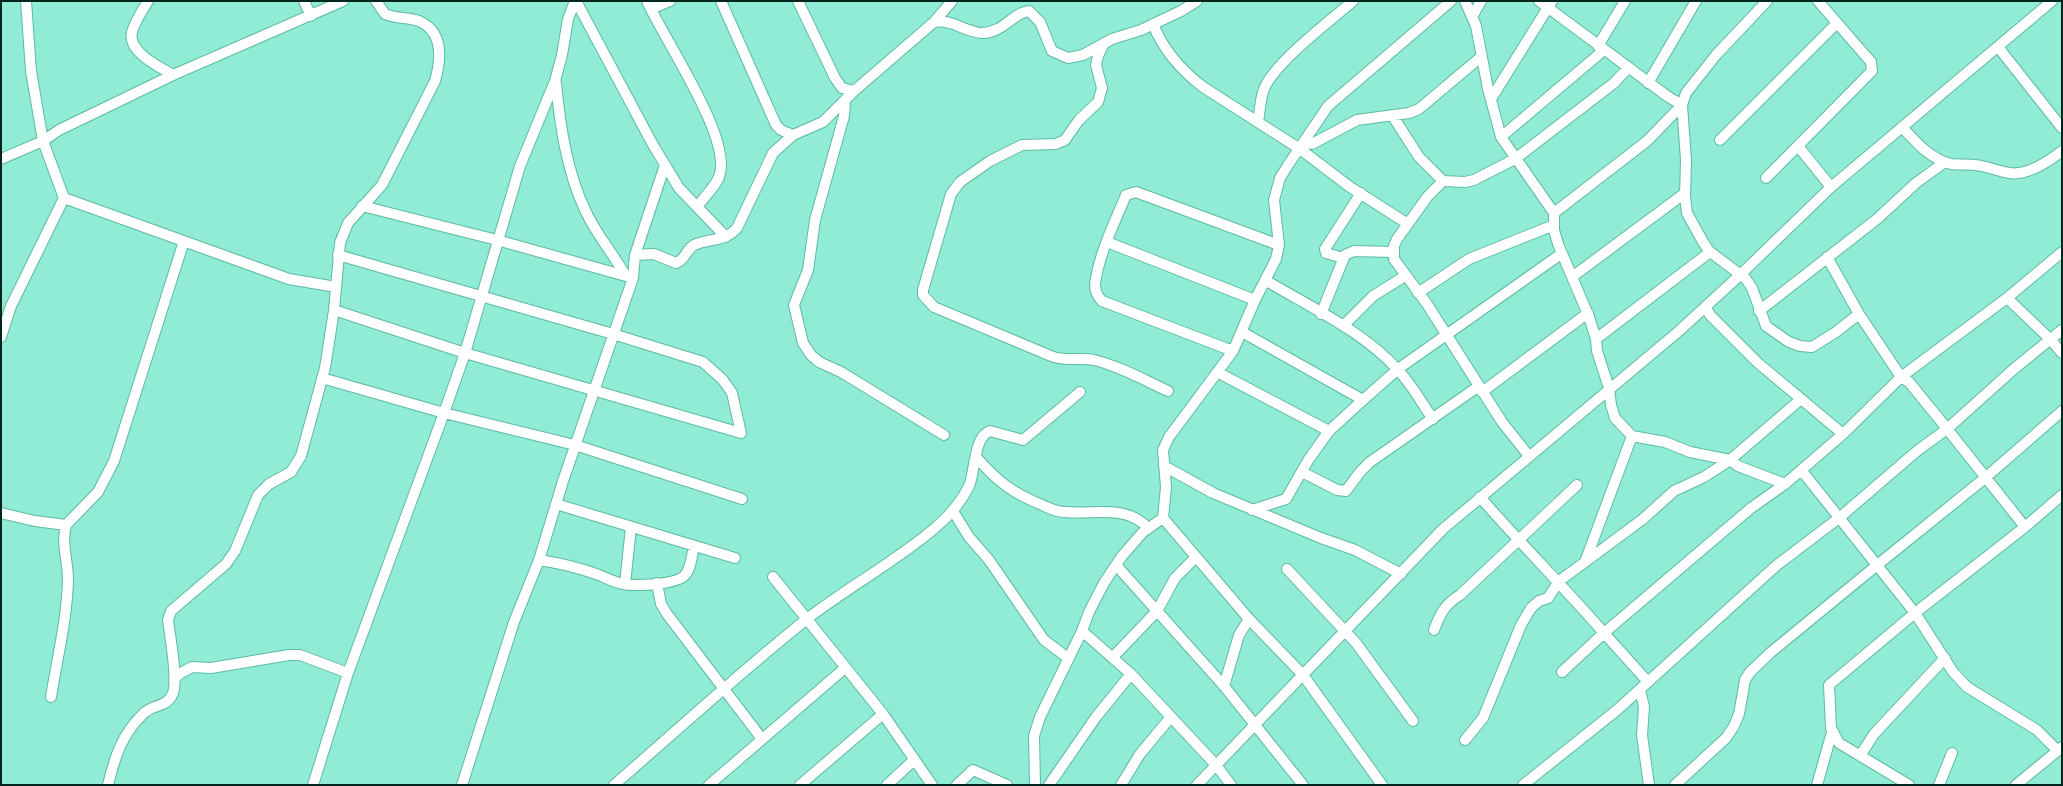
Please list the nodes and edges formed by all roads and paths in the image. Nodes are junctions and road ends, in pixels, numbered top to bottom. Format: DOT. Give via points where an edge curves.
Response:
graph roads {
  1 [pos="26,1"];
  2 [pos="148,1"];
  3 [pos="304,1"];
  4 [pos="343,1"];
  5 [pos="376,1"];
  6 [pos="575,1"];
  7 [pos="670,1"];
  8 [pos="722,1"];
  9 [pos="798,1"];
  10 [pos="952,1"];
  11 [pos="1197,1"];
  12 [pos="1353,1"];
  13 [pos="1451,1"];
  14 [pos="1465,1"];
  15 [pos="1481,1"];
  16 [pos="1539,1"];
  17 [pos="1625,1"];
  18 [pos="1696,1"];
  19 [pos="1767,1"];
  20 [pos="2052,1"];
  21 [pos="1821,2"];
  22 [pos="1550,4"];
  23 [pos="649,5"];
  24 [pos="311,16"];
  25 [pos="1472,17"];
  26 [pos="934,22"];
  27 [pos="1837,23"];
  28 [pos="1153,24"];
  29 [pos="1104,43"];
  30 [pos="1998,47"];
  31 [pos="1601,48"];
  32 [pos="1482,56"];
  33 [pos="1628,68"];
  34 [pos="173,75"];
  35 [pos="556,81"];
  36 [pos="1648,83"];
  37 [pos="854,91"];
  38 [pos="1491,99"];
  39 [pos="845,101"];
  40 [pos="1682,105"];
  41 [pos="1392,115"];
  42 [pos="1258,122"];
  43 [pos="1902,127"];
  44 [pos="2062,128"];
  45 [pos="793,135"];
  46 [pos="1501,137"];
  47 [pos="1720,140"];
  48 [pos="43,141"];
  49 [pos="1302,146"];
  50 [pos="1798,146"];
  51 [pos="2062,151"];
  52 [pos="1,159"];
  53 [pos="1515,159"];
  54 [pos="1945,162"];
  55 [pos="665,165"];
  56 [pos="1766,178"];
  57 [pos="1443,180"];
  58 [pos="1831,187"];
  59 [pos="1361,193"];
  60 [pos="1685,193"];
  61 [pos="64,198"];
  62 [pos="362,206"];
  63 [pos="698,206"];
  64 [pos="1554,213"];
  65 [pos="1408,224"];
  66 [pos="1554,225"];
  67 [pos="726,237"];
  68 [pos="497,240"];
  69 [pos="184,241"];
  70 [pos="1106,242"];
  71 [pos="1279,245"];
  72 [pos="1393,252"];
  73 [pos="1710,252"];
  74 [pos="2062,252"];
  75 [pos="1561,254"];
  76 [pos="338,255"];
  77 [pos="635,255"];
  78 [pos="1827,257"];
  79 [pos="1343,258"];
  80 [pos="629,276"];
  81 [pos="1405,276"];
  82 [pos="1572,276"];
  83 [pos="1740,276"];
  84 [pos="1265,280"];
  85 [pos="336,287"];
  86 [pos="1418,293"];
  87 [pos="481,297"];
  88 [pos="2007,298"];
  89 [pos="1255,300"];
  90 [pos="1706,308"];
  91 [pos="334,310"];
  92 [pos="1759,311"];
  93 [pos="1588,312"];
  94 [pos="1321,314"];
  95 [pos="1859,314"];
  96 [pos="1343,326"];
  97 [pos="2062,330"];
  98 [pos="1242,332"];
  99 [pos="613,334"];
  100 [pos="1446,335"];
  101 [pos="1,337"];
  102 [pos="1596,339"];
  103 [pos="2050,339"];
  104 [pos="1233,351"];
  105 [pos="465,353"];
  106 [pos="2062,354"];
  107 [pos="1398,369"];
  108 [pos="1217,372"];
  109 [pos="322,378"];
  110 [pos="1901,378"];
  111 [pos="1610,388"];
  112 [pos="1481,389"];
  113 [pos="595,390"];
  114 [pos="1168,391"];
  115 [pos="1080,392"];
  116 [pos="1801,399"];
  117 [pos="1363,400"];
  118 [pos="2062,411"];
  119 [pos="444,413"];
  120 [pos="1433,419"];
  121 [pos="1947,429"];
  122 [pos="1329,431"];
  123 [pos="1844,434"];
  124 [pos="944,435"];
  125 [pos="1632,436"];
  126 [pos="575,445"];
  127 [pos="1528,456"];
  128 [pos="976,457"];
  129 [pos="1730,460"];
  130 [pos="1164,466"];
  131 [pos="1802,471"];
  132 [pos="1302,472"];
  133 [pos="1985,478"];
  134 [pos="1785,484"];
  135 [pos="1577,485"];
  136 [pos="2062,495"];
  137 [pos="1480,497"];
  138 [pos="742,499"];
  139 [pos="556,504"];
  140 [pos="1252,510"];
  141 [pos="953,511"];
  142 [pos="1,512"];
  143 [pos="1163,518"];
  144 [pos="1839,518"];
  145 [pos="66,525"];
  146 [pos="631,527"];
  147 [pos="2026,527"];
  148 [pos="1148,528"];
  149 [pos="1518,541"];
  150 [pos="694,546"];
  151 [pos="1196,557"];
  152 [pos="735,558"];
  153 [pos="539,560"];
  154 [pos="1585,562"];
  155 [pos="1116,565"];
  156 [pos="1876,566"];
  157 [pos="1287,569"];
  158 [pos="1400,574"];
  159 [pos="773,577"];
  160 [pos="1559,581"];
  161 [pos="657,583"];
  162 [pos="625,584"];
  163 [pos="1157,611"];
  164 [pos="1915,614"];
  165 [pos="1249,618"];
  166 [pos="807,619"];
  167 [pos="1434,630"];
  168 [pos="1082,631"];
  169 [pos="1345,632"];
  170 [pos="1604,633"];
  171 [pos="1112,657"];
  172 [pos="1068,658"];
  173 [pos="1945,658"];
  174 [pos="845,668"];
  175 [pos="1562,672"];
  176 [pos="348,673"];
  177 [pos="1131,674"];
  178 [pos="1303,675"];
  179 [pos="174,680"];
  180 [pos="1648,682"];
  181 [pos="1224,686"];
  182 [pos="724,690"];
  183 [pos="1640,690"];
  184 [pos="51,697"];
  185 [pos="882,714"];
  186 [pos="1170,718"];
  187 [pos="1413,721"];
  188 [pos="1255,722"];
  189 [pos="1832,732"];
  190 [pos="762,739"];
  191 [pos="1465,740"];
  192 [pos="2059,748"];
  193 [pos="1952,753"];
  194 [pos="1860,756"];
  195 [pos="914,760"];
  196 [pos="1216,765"];
  197 [pos="1904,784"];
  198 [pos="108,785"];
  199 [pos="312,785"];
  200 [pos="462,785"];
  201 [pos="614,785"];
  202 [pos="709,785"];
  203 [pos="800,785"];
  204 [pos="887,785"];
  205 [pos="932,785"];
  206 [pos="957,785"];
  207 [pos="1007,785"];
  208 [pos="1035,785"];
  209 [pos="1049,785"];
  210 [pos="1120,785"];
  211 [pos="1197,785"];
  212 [pos="1231,785"];
  213 [pos="1303,785"];
  214 [pos="1382,785"];
  215 [pos="1523,785"];
  216 [pos="1649,785"];
  217 [pos="1675,785"];
  218 [pos="1817,785"];
  219 [pos="1939,785"];
  220 [pos="2016,785"];
  1 -- 48 [label="street" via="31,71"];
  2 -- 34 [label="street" via="132,33 133,43 148,61"];
  3 -- 24 [label="street"];
  4 -- 24 [label="street"];
  5 -- 62 [label="street" via="385,14 419,21 427,27 437,37 440,63 435,81 388,174 382,185"];
  6 -- 35 [label="street" via="568,19"];
  6 -- 55 [label="street"];
  7 -- 23 [label="street"];
  8 -- 45 [label="street" via="776,125"];
  9 -- 37 [label="street" via="835,78 842,88"];
  10 -- 26 [label="street"];
  11 -- 28 [label="street"];
  12 -- 42 [label="street" via="1293,53 1274,74 1263,91"];
  13 -- 49 [label="street" via="1337,97 1328,106"];
  14 -- 25 [label="street"];
  15 -- 25 [label="street"];
  16 -- 22 [label="street"];
  17 -- 31 [label="street"];
  18 -- 36 [label="street"];
  19 -- 40 [label="street" via="1716,54 1686,92"];
  20 -- 30 [label="street"];
  21 -- 27 [label="street"];
  22 -- 31 [label="street"];
  22 -- 38 [label="street"];
  23 -- 63 [label="street" via="698,97 719,145 722,164 719,177"];
  24 -- 34 [label="street"];
  25 -- 32 [label="street"];
  26 -- 29 [label="street" via="949,22 969,31 983,33 1008,24 1023,11 1029,11 1040,22 1052,51 1060,56 1076,57"];
  26 -- 37 [label="street"];
  27 -- 47 [label="street"];
  27 -- 50 [label="street" via="1871,62 1872,71"];
  28 -- 29 [label="street"];
  28 -- 42 [label="street" via="1159,40 1188,75"];
  29 -- 114 [label="street" via="1096,65 1102,88 1098,102 1079,120 1065,140 1056,144 1022,145 990,161 960,182 951,194 923,295 934,307 1055,358 1093,360 1113,366"];
  30 -- 43 [label="street"];
  30 -- 44 [label="street"];
  31 -- 33 [label="street"];
  31 -- 46 [label="street"];
  32 -- 38 [label="street"];
  32 -- 41 [label="street" via="1419,108 1409,113"];
  33 -- 36 [label="street"];
  33 -- 53 [label="street" via="1614,84"];
  34 -- 48 [label="street" via="59,130"];
  35 -- 68 [label="street" via="520,166"];
  35 -- 80 [label="street" via="563,137 586,212"];
  36 -- 40 [label="street"];
  37 -- 39 [label="street"];
  38 -- 46 [label="street"];
  39 -- 45 [label="street" via="823,122"];
  39 -- 124 [label="street" via="844,116 815,220 808,270 794,305 803,343 811,356 819,362 841,372"];
  40 -- 60 [label="street" via="1686,160"];
  40 -- 64 [label="street" via="1647,141"];
  41 -- 49 [label="street" via="1357,120 1312,144"];
  41 -- 57 [label="street" via="1419,157"];
  42 -- 49 [label="street"];
  43 -- 54 [label="street" via="1917,144"];
  43 -- 58 [label="street"];
  45 -- 67 [label="street" via="773,153 736,228"];
  46 -- 53 [label="street"];
  48 -- 52 [label="street"];
  48 -- 61 [label="street"];
  49 -- 59 [label="street"];
  49 -- 71 [label="street" via="1280,178 1274,200"];
  50 -- 56 [label="street"];
  50 -- 58 [label="street"];
  51 -- 54 [label="street" via="2036,167 2016,173"];
  53 -- 57 [label="street" via="1474,180"];
  53 -- 64 [label="street"];
  54 -- 78 [label="street"];
  55 -- 63 [label="street" via="679,188"];
  55 -- 77 [label="street"];
  57 -- 65 [label="street"];
  58 -- 83 [label="street"];
  59 -- 65 [label="street"];
  59 -- 79 [label="street" via="1325,249 1326,253"];
  60 -- 73 [label="street" via="1687,213"];
  60 -- 82 [label="street"];
  61 -- 69 [label="street"];
  61 -- 101 [label="street" via="10,306"];
  62 -- 68 [label="street"];
  62 -- 76 [label="street" via="348,223"];
  63 -- 67 [label="street"];
  64 -- 66 [label="street"];
  65 -- 72 [label="street" via="1397,239"];
  66 -- 75 [label="street"];
  66 -- 86 [label="street" via="1469,259"];
  67 -- 77 [label="street" via="693,246 683,259 676,263 654,254"];
  68 -- 80 [label="street"];
  68 -- 87 [label="street"];
  69 -- 85 [label="street" via="289,279"];
  69 -- 145 [label="street" via="114,461 98,492"];
  70 -- 71 [label="street" via="1126,195 1136,192"];
  70 -- 89 [label="street"];
  70 -- 104 [label="street" via="1095,285 1098,297 1102,301"];
  71 -- 84 [label="street" via="1276,260"];
  72 -- 79 [label="street" via="1354,251"];
  72 -- 81 [label="street" via="1394,259"];
  73 -- 83 [label="street"];
  73 -- 102 [label="street"];
  74 -- 88 [label="street"];
  75 -- 82 [label="street"];
  75 -- 100 [label="street"];
  76 -- 85 [label="street"];
  76 -- 87 [label="street"];
  77 -- 80 [label="street"];
  78 -- 92 [label="street"];
  78 -- 95 [label="street"];
  79 -- 94 [label="street"];
  80 -- 99 [label="street"];
  81 -- 86 [label="street"];
  81 -- 96 [label="street" via="1373,296"];
  82 -- 93 [label="street"];
  83 -- 90 [label="street"];
  83 -- 92 [label="street" via="1746,279 1752,288"];
  84 -- 89 [label="street"];
  84 -- 94 [label="street"];
  85 -- 91 [label="street"];
  86 -- 100 [label="street"];
  87 -- 99 [label="street"];
  87 -- 105 [label="street"];
  88 -- 103 [label="street"];
  88 -- 110 [label="street"];
  89 -- 98 [label="street"];
  90 -- 111 [label="street"];
  90 -- 116 [label="street" via="1758,363"];
  91 -- 105 [label="street"];
  91 -- 109 [label="street"];
  92 -- 95 [label="street" via="1766,326 1777,335 1800,346 1812,347"];
  93 -- 102 [label="street"];
  93 -- 112 [label="street"];
  94 -- 96 [label="street"];
  95 -- 110 [label="street"];
  96 -- 107 [label="street"];
  97 -- 103 [label="street"];
  98 -- 104 [label="street"];
  98 -- 117 [label="street"];
  99 -- 113 [label="street"];
  99 -- 113 [label="street" via="703,362 723,380 732,393 741,433"];
  100 -- 107 [label="street"];
  100 -- 112 [label="street"];
  102 -- 111 [label="street" via="1597,351"];
  103 -- 106 [label="street"];
  103 -- 121 [label="street"];
  104 -- 108 [label="street"];
  105 -- 113 [label="street"];
  105 -- 119 [label="street"];
  107 -- 117 [label="street"];
  107 -- 120 [label="street"];
  108 -- 122 [label="street"];
  108 -- 130 [label="street" via="1169,437 1163,450"];
  109 -- 119 [label="street"];
  109 -- 179 [label="street" via="301,456 291,472 269,484 258,495 235,551 226,564 171,611 168,620"];
  110 -- 121 [label="street" via="1909,382"];
  110 -- 123 [label="street"];
  111 -- 125 [label="street" via="1615,418"];
  111 -- 127 [label="street"];
  112 -- 120 [label="street"];
  112 -- 127 [label="street"];
  113 -- 126 [label="street"];
  115 -- 128 [label="street" via="1023,440 986,432 978,445"];
  116 -- 123 [label="street"];
  116 -- 129 [label="street"];
  117 -- 122 [label="street"];
  118 -- 133 [label="street"];
  119 -- 126 [label="street"];
  119 -- 176 [label="street"];
  120 -- 132 [label="street" via="1370,462 1346,491 1337,490"];
  121 -- 133 [label="street"];
  121 -- 144 [label="street" via="1917,451"];
  122 -- 132 [label="street"];
  123 -- 131 [label="street"];
  125 -- 129 [label="street" via="1665,442 1690,452"];
  125 -- 154 [label="street"];
  126 -- 138 [label="street"];
  126 -- 139 [label="street"];
  127 -- 137 [label="street"];
  128 -- 141 [label="street" via="969,485"];
  128 -- 148 [label="street" via="1003,485 1017,494 1065,512 1111,511 1136,518"];
  129 -- 134 [label="street" via="1738,466"];
  129 -- 154 [label="street" via="1704,477 1674,490 1643,519"];
  130 -- 140 [label="street" via="1213,493"];
  130 -- 143 [label="street" via="1166,487"];
  131 -- 134 [label="street"];
  131 -- 144 [label="street"];
  132 -- 140 [label="street" via="1286,499"];
  133 -- 147 [label="street"];
  133 -- 156 [label="street"];
  134 -- 170 [label="street" via="1751,508"];
  135 -- 149 [label="street"];
  136 -- 147 [label="street"];
  137 -- 149 [label="street"];
  137 -- 158 [label="street" via="1443,529"];
  139 -- 146 [label="street"];
  139 -- 153 [label="street"];
  140 -- 158 [label="street" via="1356,550"];
  141 -- 166 [label="street" via="914,546"];
  141 -- 172 [label="street" via="1044,640"];
  142 -- 145 [label="street" via="34,521"];
  143 -- 148 [label="street"];
  143 -- 151 [label="street"];
  144 -- 156 [label="street"];
  144 -- 180 [label="street" via="1777,565"];
  145 -- 184 [label="street" via="63,539 68,580 66,608"];
  146 -- 150 [label="street"];
  146 -- 162 [label="street"];
  147 -- 164 [label="street"];
  148 -- 155 [label="street"];
  149 -- 160 [label="street"];
  149 -- 167 [label="street" via="1451,601 1442,611"];
  150 -- 152 [label="street"];
  150 -- 161 [label="street" via="686,574 681,579"];
  151 -- 163 [label="street" via="1174,578"];
  151 -- 165 [label="street"];
  153 -- 162 [label="street" via="554,562"];
  153 -- 200 [label="street" via="514,622"];
  154 -- 160 [label="street"];
  155 -- 163 [label="street"];
  155 -- 168 [label="street" via="1089,612"];
  156 -- 164 [label="street"];
  156 -- 217 [label="street" via="1750,672 1745,680 1739,714 1734,726 1726,738"];
  157 -- 169 [label="street"];
  158 -- 169 [label="street"];
  159 -- 166 [label="street"];
  160 -- 170 [label="street"];
  160 -- 191 [label="street" via="1548,598 1531,608 1521,625 1483,718"];
  161 -- 162 [label="street"];
  161 -- 182 [label="street" via="661,604 667,614"];
  163 -- 171 [label="street"];
  163 -- 181 [label="street"];
  164 -- 173 [label="street"];
  164 -- 189 [label="street" via="1829,685"];
  165 -- 178 [label="street"];
  165 -- 181 [label="street" via="1239,634"];
  166 -- 174 [label="street"];
  166 -- 182 [label="street"];
  168 -- 171 [label="street"];
  168 -- 172 [label="street"];
  169 -- 178 [label="street"];
  169 -- 187 [label="street" via="1356,643"];
  170 -- 175 [label="street"];
  170 -- 180 [label="street"];
  171 -- 177 [label="street"];
  172 -- 208 [label="street" via="1040,717 1034,736"];
  173 -- 192 [label="street" via="1953,672 1967,687 2037,730"];
  173 -- 194 [label="street" via="1874,734"];
  174 -- 185 [label="street"];
  174 -- 190 [label="street"];
  176 -- 179 [label="street" via="300,655 289,655 211,668 192,667"];
  176 -- 199 [label="street"];
  177 -- 186 [label="street"];
  177 -- 209 [label="street" via="1096,717"];
  178 -- 188 [label="street"];
  178 -- 214 [label="street"];
  179 -- 198 [label="street" via="173,694 167,703 146,712 125,735 114,761"];
  180 -- 183 [label="street"];
  181 -- 188 [label="street"];
  182 -- 190 [label="street"];
  182 -- 201 [label="street"];
  183 -- 215 [label="street"];
  183 -- 216 [label="street" via="1644,707 1642,735"];
  185 -- 195 [label="street"];
  185 -- 203 [label="street"];
  186 -- 196 [label="street"];
  186 -- 210 [label="street" via="1140,754"];
  188 -- 196 [label="street"];
  188 -- 213 [label="street"];
  189 -- 194 [label="street" via="1839,743"];
  189 -- 218 [label="street"];
  190 -- 202 [label="street"];
  192 -- 220 [label="street"];
  193 -- 219 [label="street"];
  194 -- 197 [label="street"];
  195 -- 204 [label="street"];
  195 -- 205 [label="street"];
  196 -- 211 [label="street"];
  196 -- 212 [label="street"];
  206 -- 207 [label="street" via="973,770"];
}
